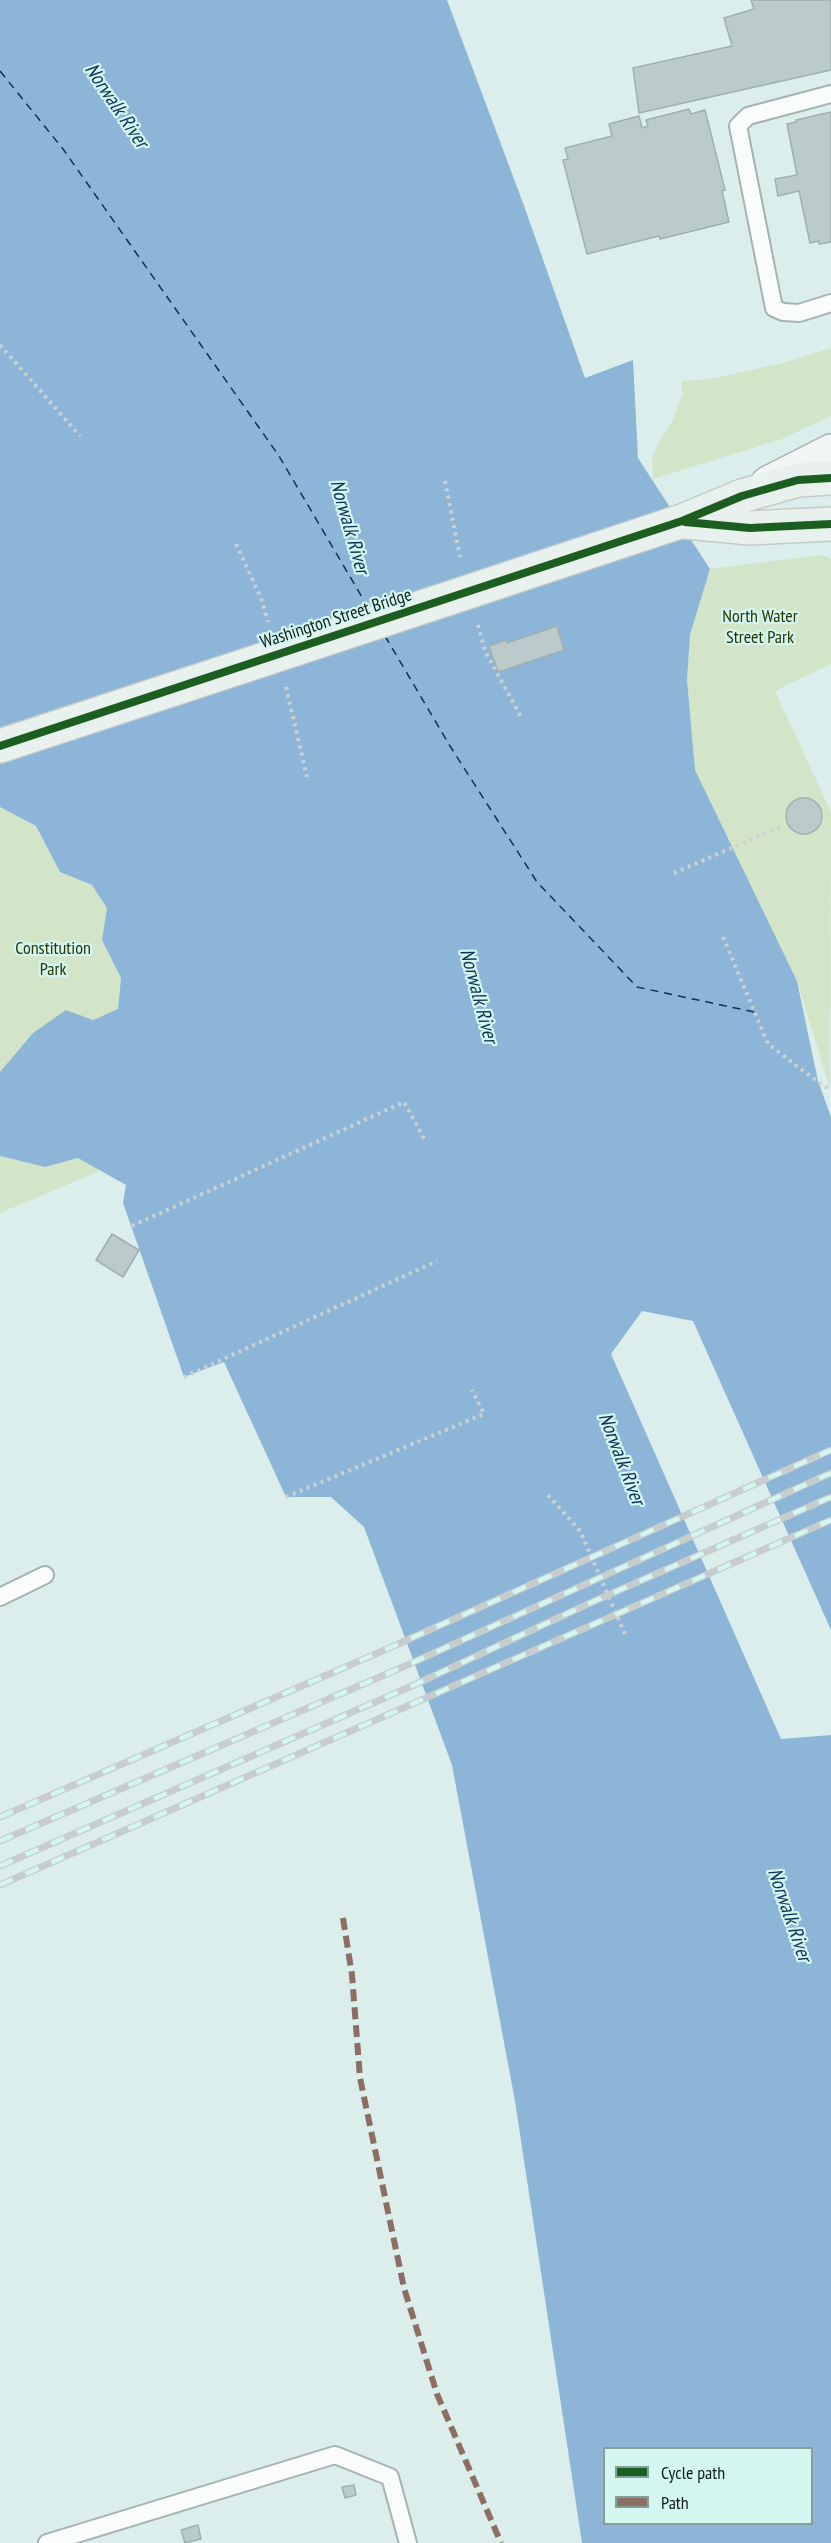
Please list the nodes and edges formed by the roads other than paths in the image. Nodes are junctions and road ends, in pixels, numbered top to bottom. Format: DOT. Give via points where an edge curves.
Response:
graph roads {
  1 [pos="831,94"];
  2 [pos="831,303"];
  3 [pos="831,451"];
  4 [pos="831,478"];
  5 [pos="742,496"];
  6 [pos="682,521"];
  7 [pos="831,524"];
  8 [pos="0,746"];
  9 [pos="45,1575"];
  10 [pos="0,1597"];
  11 [pos="47,2543"];
  12 [pos="408,2543"];
  1 -- 2 [label="lane" via="748,117 738,126 774,308 799,313"];
  3 -- 5 [label="main road"];
  4 -- 5 [label="main road, Washington Street Bridge" via="798,480"];
  5 -- 6 [label="main road, Washington Street Bridge"];
  6 -- 7 [label="main road" via="750,528"];
  6 -- 8 [label="main road, Washington Street Bridge, bridge"];
  9 -- 10 [label="lane"];
  11 -- 12 [label="lane" via="335,2455 390,2477"];
}
